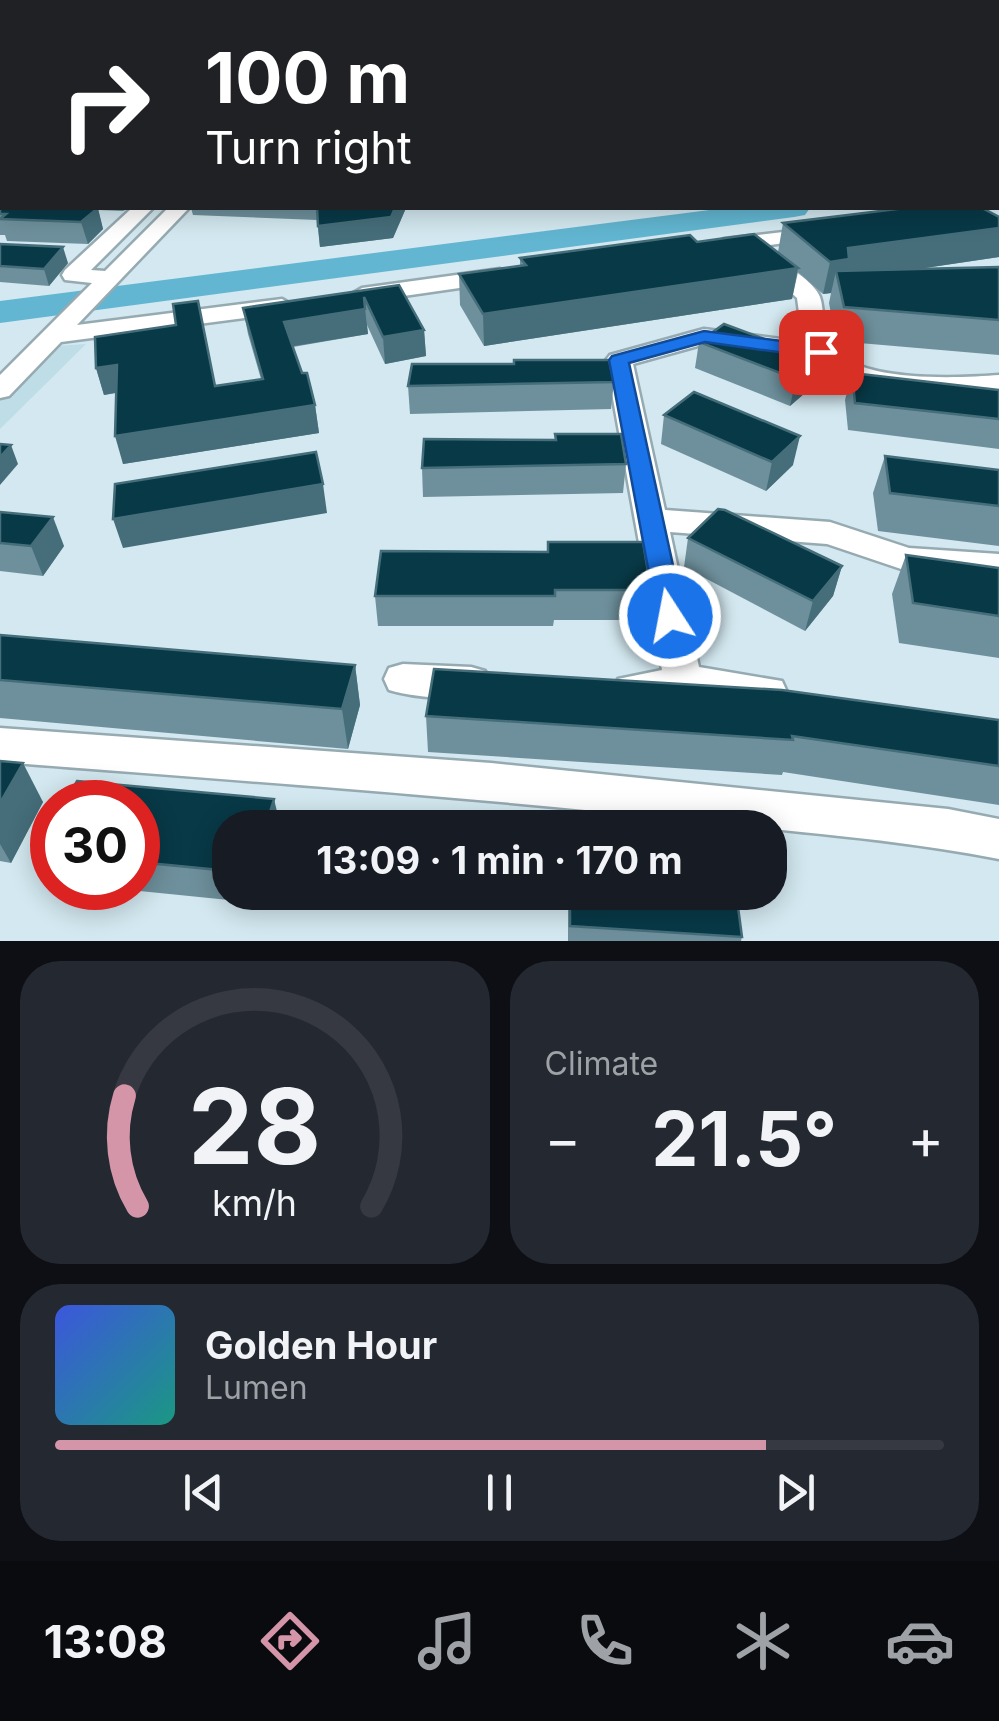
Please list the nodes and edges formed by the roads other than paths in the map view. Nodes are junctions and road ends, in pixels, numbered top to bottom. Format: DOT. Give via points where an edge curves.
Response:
graph roads {
  1 [pos="177,210"];
  2 [pos="136,214"];
  3 [pos="94,219"];
  4 [pos="842,232"];
  5 [pos="744,242"];
  6 [pos="700,248"];
  7 [pos="58,253"];
  8 [pos="94,255"];
  9 [pos="531,272"];
  10 [pos="103,283"];
  11 [pos="340,298"];
  12 [pos="300,304"];
  13 [pos="58,332"];
  14 [pos="821,352"];
  15 [pos="999,383"];
  16 [pos="0,390"];
  17 [pos="651,520"];
  18 [pos="999,566"];
  19 [pos="403,679"];
  20 [pos="683,680"];
  21 [pos="516,684"];
  22 [pos="590,688"];
  23 [pos="801,697"];
  24 [pos="0,745"];
  25 [pos="999,839"];
  1 -- 10 [label="street"];
  2 -- 3 [label="street"];
  2 -- 8 [label="street"];
  4 -- 5 [label="street"];
  5 -- 6 [label="street"];
  5 -- 14 [label="street" via="808,296"];
  7 -- 8 [label="street"];
  8 -- 10 [label="street" via="73,276"];
  9 -- 11 [label="street"];
  10 -- 13 [label="street"];
  12 -- 13 [label="street"];
  13 -- 16 [label="street"];
  14 -- 15 [label="street" via="873,378"];
  14 -- 17 [label="street" via="704,336 619,360"];
  17 -- 18 [label="street" via="830,533 908,558"];
  17 -- 20 [label="street"];
  19 -- 21 [label="street"];
  20 -- 22 [label="street" via="646,690"];
  20 -- 23 [label="street"];
  24 -- 25 [label="street" via="491,781"];
}
